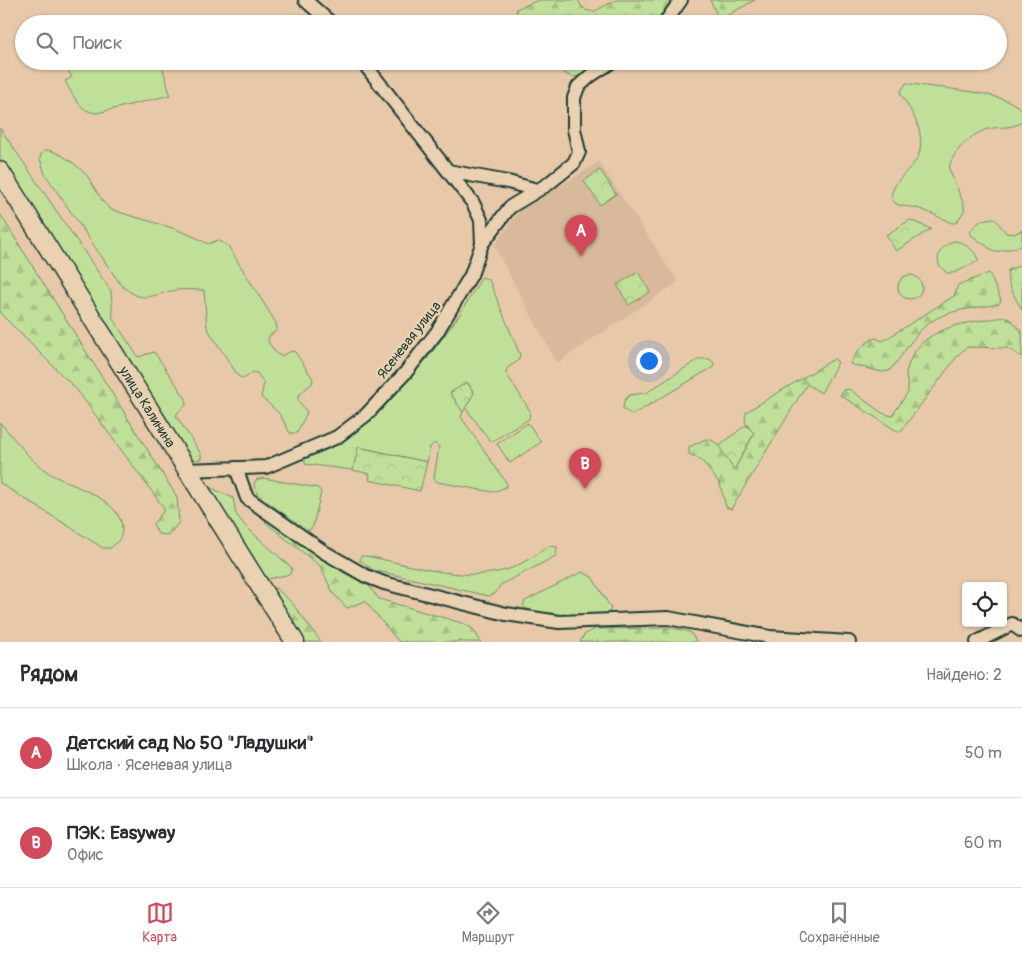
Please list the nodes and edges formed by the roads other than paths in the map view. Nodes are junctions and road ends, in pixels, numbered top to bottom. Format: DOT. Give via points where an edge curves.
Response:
graph roads {
  1 [pos="305,0"];
  2 [pos="681,0"];
  3 [pos="322,15"];
  4 [pos="670,15"];
  5 [pos="369,70"];
  6 [pos="599,70"];
  7 [pos="0,171"];
  8 [pos="448,171"];
  9 [pos="537,190"];
  10 [pos="482,244"];
  11 [pos="236,468"];
  12 [pos="186,470"];
  13 [pos="1022,631"];
  14 [pos="295,642"];
  15 [pos="850,642"];
  16 [pos="977,642"];
  1 -- 3 [label="street"];
  2 -- 4 [label="street"];
  5 -- 8 [label="street"];
  6 -- 9 [label="street, Ясеневая улица" via="578,87 574,98 574,129 579,152 574,163"];
  7 -- 12 [label="main road, улица Калинина"];
  8 -- 9 [label="street"];
  8 -- 10 [label="street" via="481,220"];
  9 -- 10 [label="street, Ясеневая улица" via="510,207"];
  10 -- 11 [label="street, Ясеневая улица" via="471,276 437,332 406,372 357,423 316,447 266,467"];
  11 -- 12 [label="street, Ясеневая улица"];
  11 -- 15 [label="street" via="247,498 324,552 384,583 506,614 559,622 668,618 770,637"];
  12 -- 14 [label="main road, улица Калинина"];
  13 -- 16 [label="street" via="1012,624"];
}
